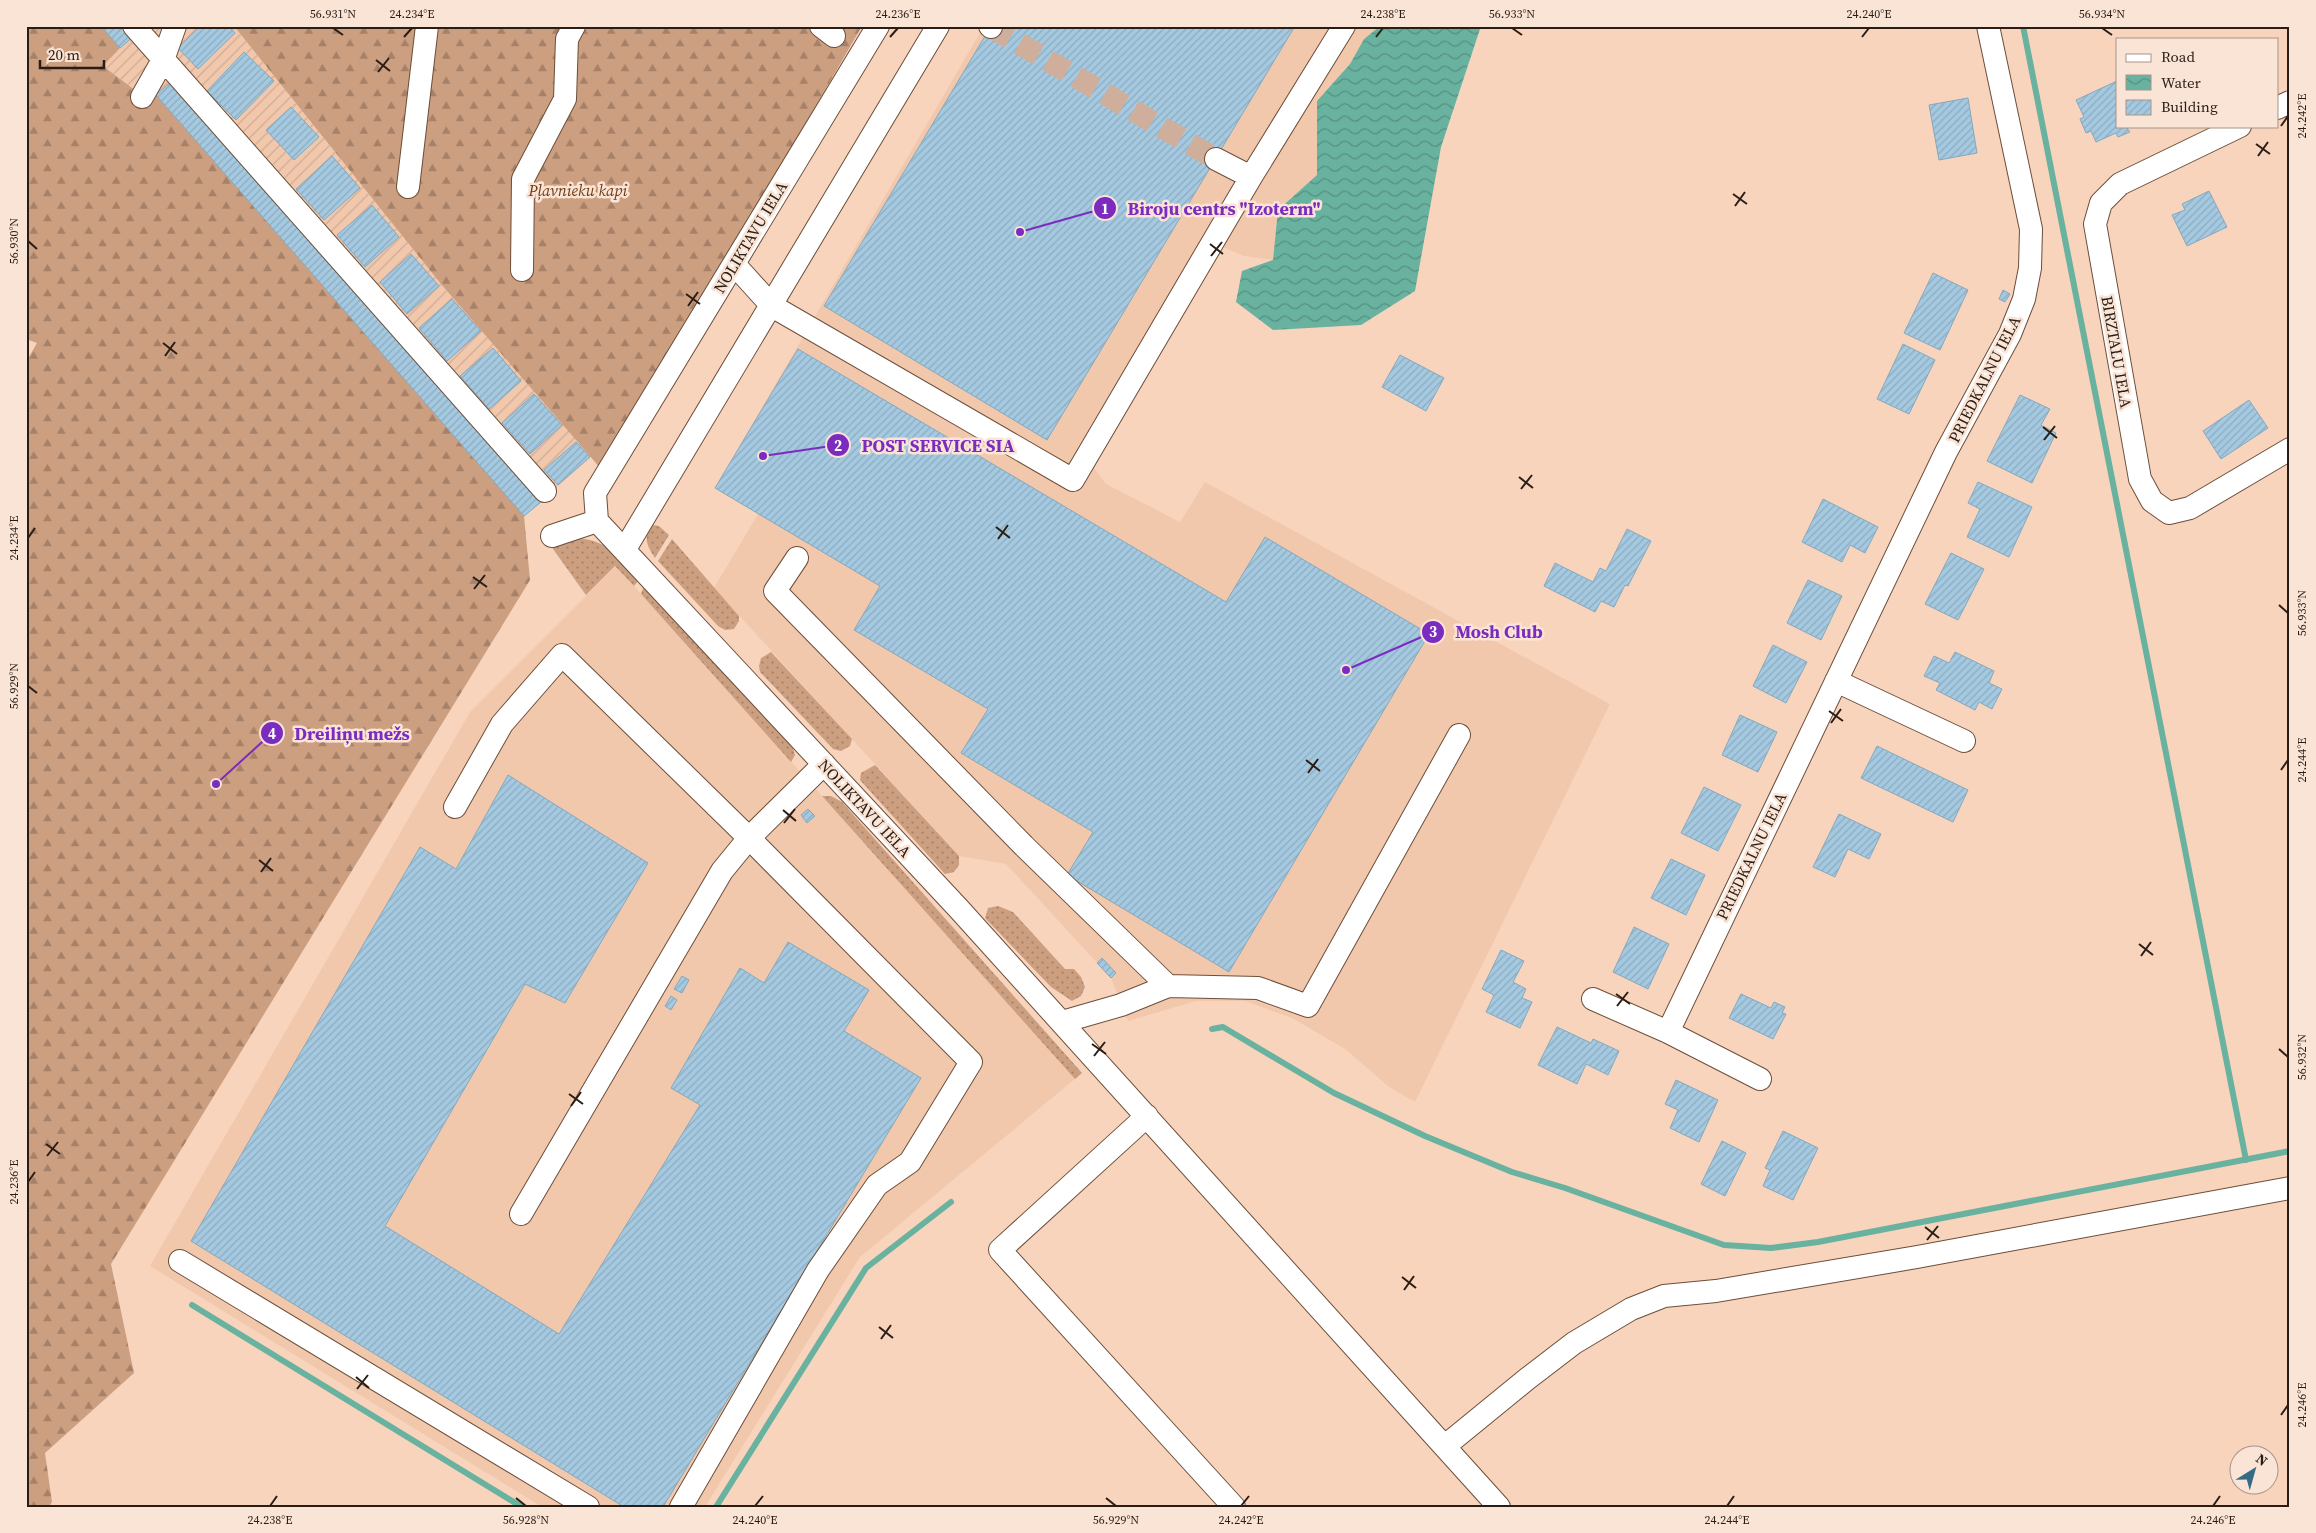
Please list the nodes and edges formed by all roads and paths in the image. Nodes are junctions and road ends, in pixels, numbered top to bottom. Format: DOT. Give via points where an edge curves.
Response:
graph roads {
  1 [pos="134,26"];
  2 [pos="175,26"];
  3 [pos="427,26"];
  4 [pos="574,26"];
  5 [pos="878,26"];
  6 [pos="938,26"];
  7 [pos="1344,26"];
  8 [pos="1988,26"];
  9 [pos="163,60"];
  10 [pos="142,97"];
  11 [pos="2290,102"];
  12 [pos="2278,108"];
  13 [pos="2236,128"];
  14 [pos="1216,158"];
  15 [pos="1252,177"];
  16 [pos="408,187"];
  17 [pos="734,264"];
  18 [pos="522,270"];
  19 [pos="772,306"];
  20 [pos="2290,449"];
  21 [pos="545,492"];
  22 [pos="598,521"];
  23 [pos="552,536"];
  24 [pos="625,549"];
  25 [pos="797,558"];
  26 [pos="1836,681"];
  27 [pos="1458,735"];
  28 [pos="1964,741"];
  29 [pos="824,764"];
  30 [pos="455,807"];
  31 [pos="749,838"];
  32 [pos="1168,986"];
  33 [pos="1594,998"];
  34 [pos="1062,1022"];
  35 [pos="1668,1032"];
  36 [pos="1760,1079"];
  37 [pos="1147,1116"];
  38 [pos="2290,1188"];
  39 [pos="521,1214"];
  40 [pos="180,1261"];
  41 [pos="1444,1446"];
  42 [pos="588,1507"];
  43 [pos="681,1507"];
  44 [pos="1234,1507"];
  45 [pos="1499,1507"];
  1 -- 9 [label="street"];
  2 -- 9 [label="street"];
  3 -- 16 [label="street"];
  4 -- 18 [label="street" via="566,40 565,99 523,178"];
  5 -- 17 [label="street, NOLIKTAVU IELA"];
  6 -- 19 [label="street"];
  7 -- 15 [label="street"];
  8 -- 26 [label="street, PRIEDKALNU IELA" via="2031,228 2030,268 2024,298 2010,334 1946,452"];
  9 -- 10 [label="street"];
  9 -- 21 [label="street"];
  11 -- 12 [label="street"];
  13 -- 20 [label="street, BIRZTALU IELA" via="2120,184 2101,203 2095,224 2140,479 2152,501 2169,513 2190,508"];
  14 -- 15 [label="street"];
  15 -- 19 [label="street" via="1073,480"];
  17 -- 19 [label="street"];
  17 -- 22 [label="street, NOLIKTAVU IELA" via="596,493"];
  19 -- 24 [label="street"];
  22 -- 23 [label="street"];
  22 -- 24 [label="street, NOLIKTAVU IELA"];
  24 -- 29 [label="street, NOLIKTAVU IELA"];
  25 -- 32 [label="street" via="775,591 1024,846"];
  26 -- 28 [label="street"];
  26 -- 35 [label="street, PRIEDKALNU IELA"];
  27 -- 32 [label="street" via="1308,1006 1258,988"];
  29 -- 31 [label="street"];
  29 -- 34 [label="street, NOLIKTAVU IELA"];
  30 -- 31 [label="street" via="502,724 562,655"];
  31 -- 39 [label="street" via="722,871"];
  31 -- 43 [label="street" via="971,1062 910,1162 877,1185 818,1270"];
  32 -- 34 [label="street" via="1121,1005"];
  33 -- 35 [label="street"];
  34 -- 37 [label="street, NOLIKTAVU IELA"];
  35 -- 36 [label="street"];
  37 -- 41 [label="street, NOLIKTAVU IELA"];
  37 -- 44 [label="street" via="1000,1250"];
  38 -- 41 [label="street" via="1916,1257 1716,1291 1664,1296 1632,1309 1574,1344"];
  40 -- 42 [label="street"];
  41 -- 45 [label="street, NOLIKTAVU IELA"];
}
